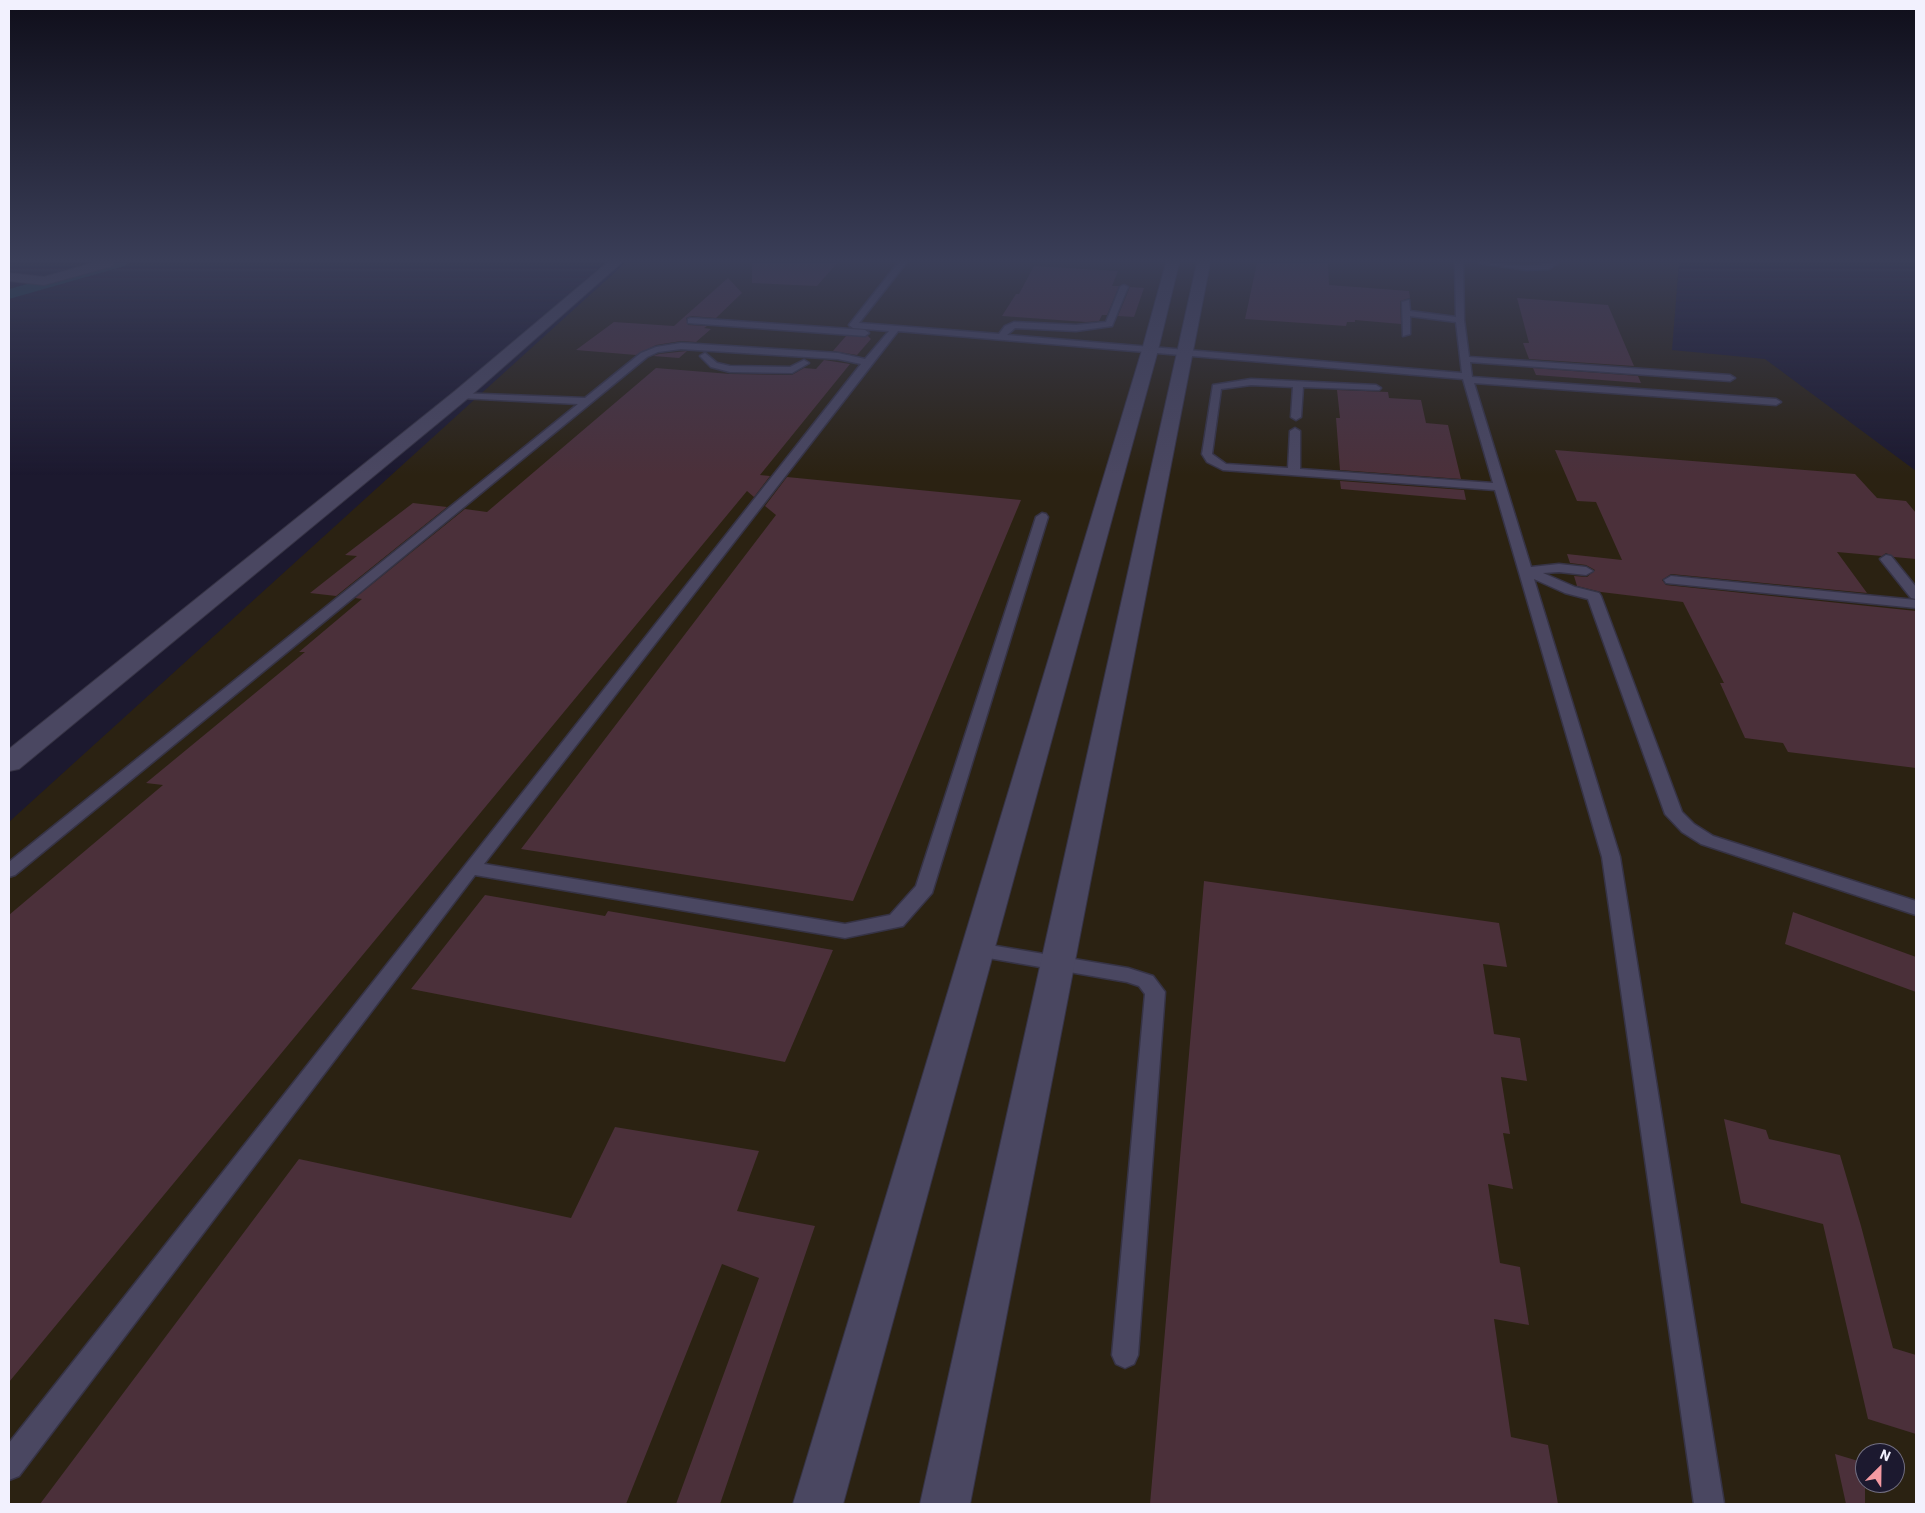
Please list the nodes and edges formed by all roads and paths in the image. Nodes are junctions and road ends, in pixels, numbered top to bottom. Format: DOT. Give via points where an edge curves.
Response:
graph roads {
  1 [pos="536,334"];
  2 [pos="892,334"];
  3 [pos="922,334"];
  4 [pos="1004,334"];
  5 [pos="1154,334"];
  6 [pos="1189,334"];
  7 [pos="1462,334"];
  8 [pos="1001,338"];
  9 [pos="722,348"];
  10 [pos="1150,350"];
  11 [pos="1185,352"];
  12 [pos="644,355"];
  13 [pos="710,356"];
  14 [pos="803,360"];
  15 [pos="867,362"];
  16 [pos="1467,372"];
  17 [pos="1730,378"];
  18 [pos="1298,383"];
  19 [pos="1376,388"];
  20 [pos="467,395"];
  21 [pos="586,401"];
  22 [pos="1776,402"];
  23 [pos="1296,417"];
  24 [pos="1296,431"];
  25 [pos="1294,472"];
  26 [pos="1501,488"];
  27 [pos="1042,517"];
  28 [pos="1886,559"];
  29 [pos="1586,570"];
  30 [pos="1526,571"];
  31 [pos="1671,580"];
  32 [pos="1916,595"];
  33 [pos="1916,604"];
  34 [pos="9,764"];
  35 [pos="471,868"];
  36 [pos="9,871"];
  37 [pos="1916,908"];
  38 [pos="978,950"];
  39 [pos="1058,964"];
  40 [pos="1126,1355"];
  41 [pos="9,1466"];
  42 [pos="818,1504"];
  43 [pos="945,1504"];
  44 [pos="1708,1504"];
  1 -- 20 [label="street"];
  2 -- 15 [label="lane"];
  3 -- 8 [label="lane"];
  4 -- 8 [label="lane"];
  5 -- 10 [label="street"];
  6 -- 11 [label="street"];
  7 -- 16 [label="lane"];
  8 -- 10 [label="lane"];
  9 -- 12 [label="lane" via="669,346"];
  9 -- 13 [label="lane"];
  9 -- 14 [label="lane"];
  10 -- 11 [label="lane"];
  10 -- 38 [label="street"];
  11 -- 16 [label="lane"];
  11 -- 39 [label="street"];
  12 -- 13 [label="lane"];
  12 -- 21 [label="lane"];
  13 -- 14 [label="lane" via="714,365 767,371 792,370"];
  14 -- 15 [label="lane" via="832,366"];
  15 -- 35 [label="lane"];
  16 -- 17 [label="lane"];
  16 -- 22 [label="lane"];
  16 -- 26 [label="lane"];
  18 -- 19 [label="lane"];
  18 -- 23 [label="lane"];
  18 -- 25 [label="lane" via="1251,382 1216,388 1207,454 1223,467"];
  20 -- 21 [label="lane"];
  20 -- 34 [label="street"];
  21 -- 36 [label="lane"];
  24 -- 25 [label="lane"];
  25 -- 26 [label="lane"];
  26 -- 30 [label="lane"];
  27 -- 35 [label="lane" via="924,888 896,921 845,931"];
  28 -- 32 [label="lane"];
  29 -- 30 [label="lane"];
  30 -- 37 [label="lane" via="1570,590 1594,596 1674,814 1688,828 1707,840"];
  30 -- 44 [label="lane" via="1611,857"];
  31 -- 33 [label="lane"];
  35 -- 41 [label="lane"];
  38 -- 39 [label="lane"];
  38 -- 42 [label="street"];
  39 -- 40 [label="lane" via="1128,975 1146,981 1155,992"];
  39 -- 43 [label="street"];
}
